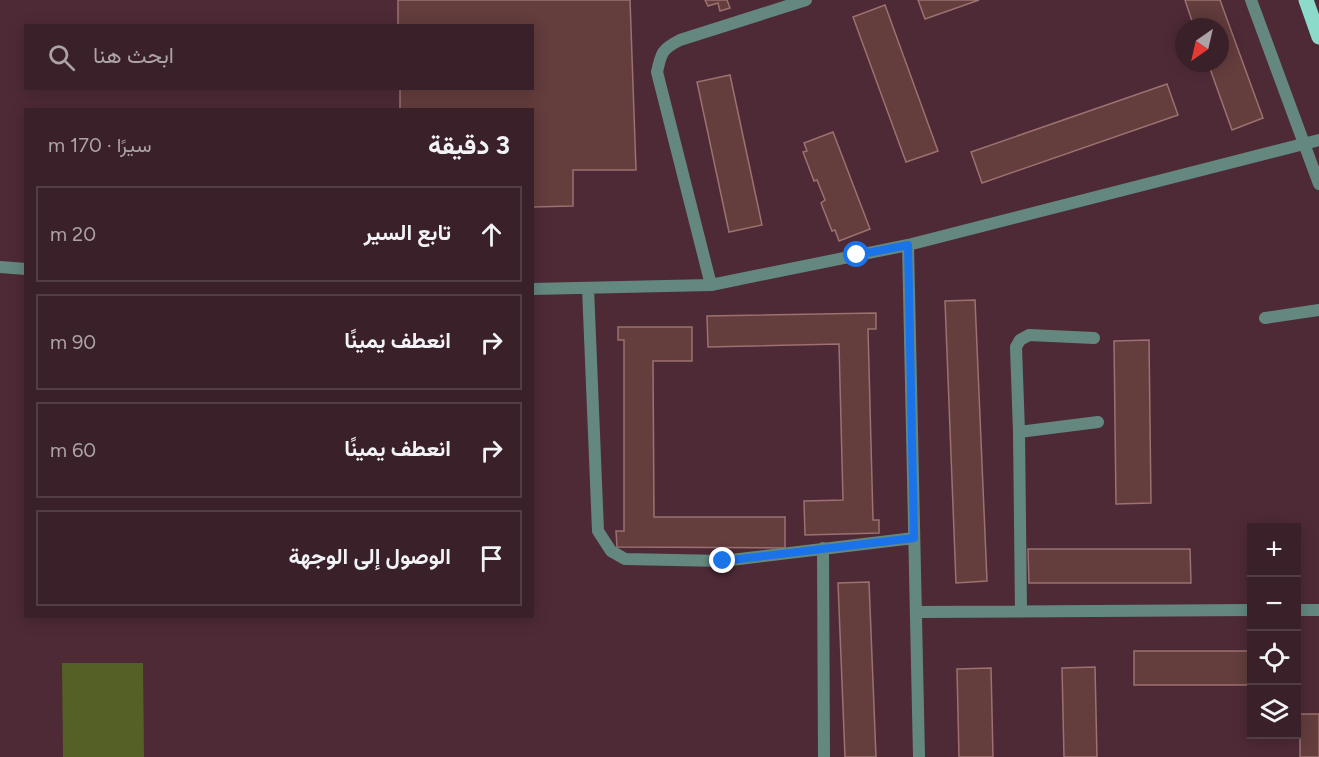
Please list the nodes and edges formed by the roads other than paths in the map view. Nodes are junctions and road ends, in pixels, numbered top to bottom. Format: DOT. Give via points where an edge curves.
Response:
graph roads {
  1 [pos="807,0"];
  2 [pos="1251,0"];
  3 [pos="1306,0"];
  4 [pos="1319,37"];
  5 [pos="1319,140"];
  6 [pos="1305,144"];
  7 [pos="1319,184"];
  8 [pos="908,245"];
  9 [pos="0,267"];
  10 [pos="24,268"];
  11 [pos="711,285"];
  12 [pos="588,288"];
  13 [pos="534,289"];
  14 [pos="1319,309"];
  15 [pos="1265,318"];
  16 [pos="1094,338"];
  17 [pos="1098,422"];
  18 [pos="1019,432"];
  19 [pos="914,538"];
  20 [pos="823,548"];
  21 [pos="1247,610"];
  22 [pos="1301,610"];
  23 [pos="1319,610"];
  24 [pos="1021,611"];
  25 [pos="916,612"];
  26 [pos="824,757"];
  27 [pos="919,757"];
  1 -- 11 [label="street" via="680,40 666,47 661,56 657,72"];
  2 -- 6 [label="street"];
  3 -- 4 [label="main road"];
  5 -- 6 [label="street"];
  6 -- 7 [label="street"];
  6 -- 8 [label="street"];
  8 -- 11 [label="street"];
  8 -- 19 [label="street"];
  9 -- 10 [label="street"];
  11 -- 12 [label="street"];
  12 -- 13 [label="street"];
  12 -- 20 [label="street" via="598,531 611,551 625,559 723,561"];
  14 -- 15 [label="street"];
  16 -- 18 [label="street" via="1029,335 1020,340 1016,347"];
  17 -- 18 [label="street"];
  18 -- 24 [label="street"];
  19 -- 20 [label="street"];
  19 -- 25 [label="street"];
  20 -- 26 [label="street"];
  21 -- 24 [label="street"];
  22 -- 23 [label="street"];
  24 -- 25 [label="street"];
  25 -- 27 [label="street"];
}
